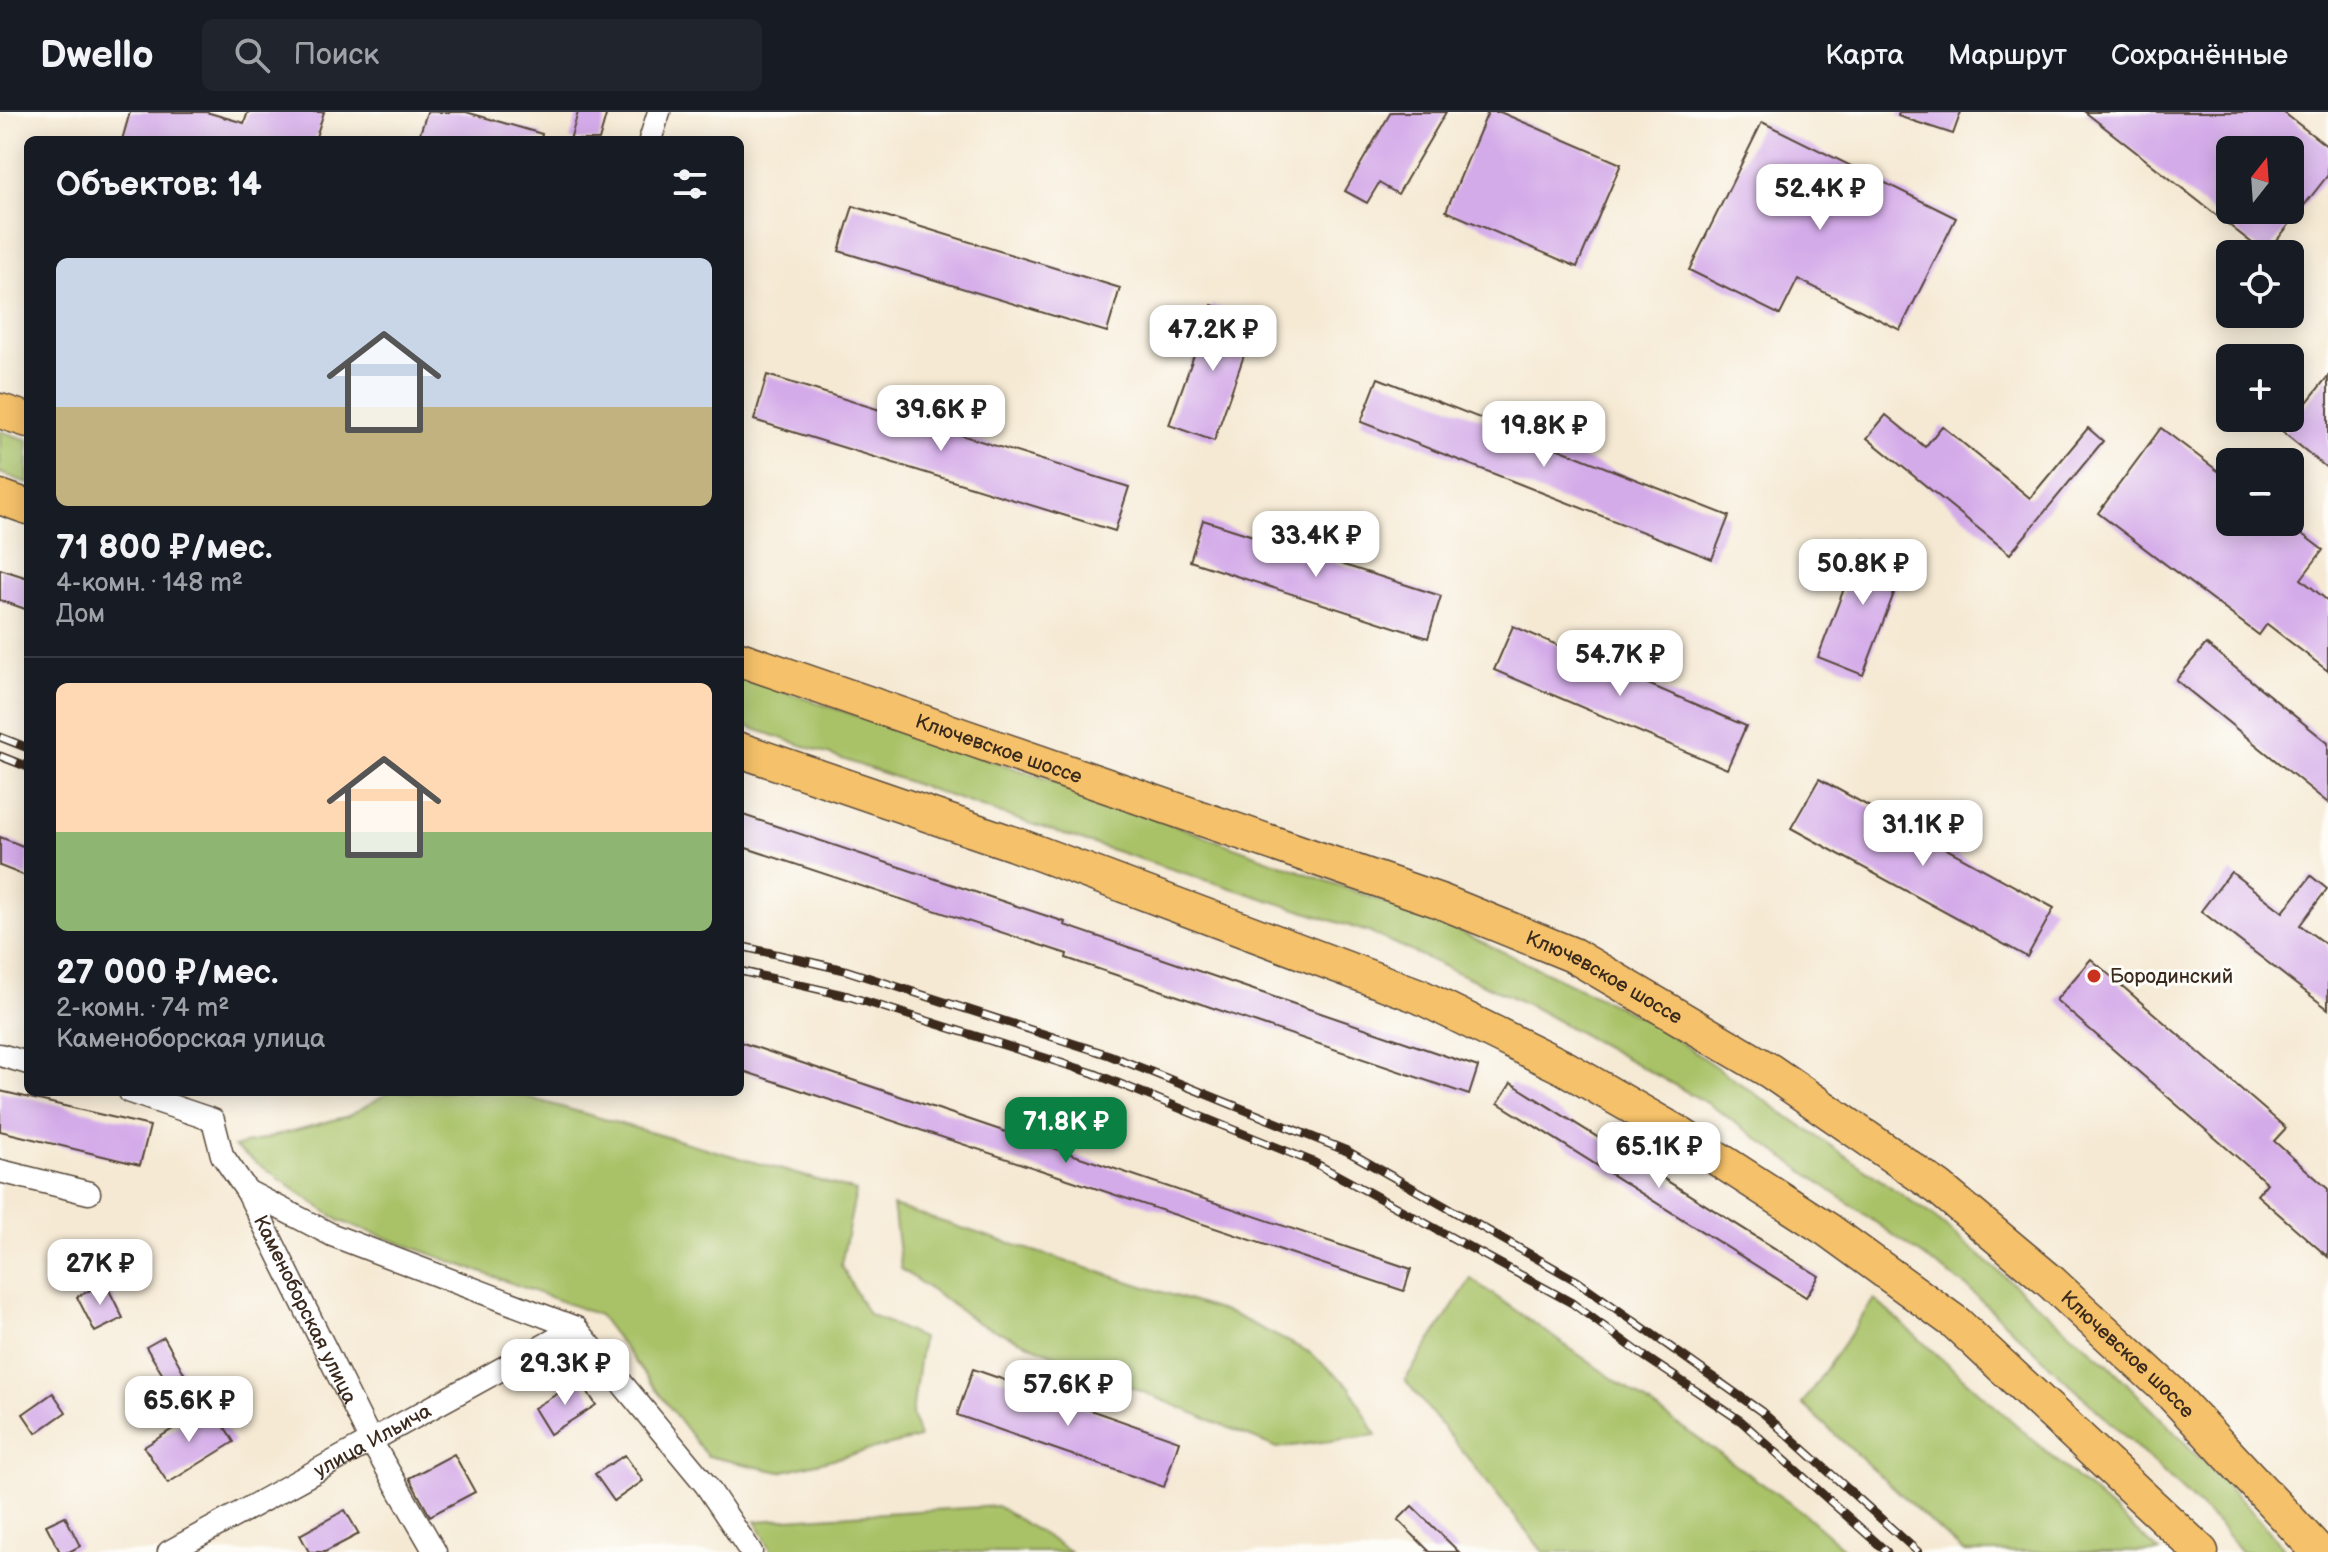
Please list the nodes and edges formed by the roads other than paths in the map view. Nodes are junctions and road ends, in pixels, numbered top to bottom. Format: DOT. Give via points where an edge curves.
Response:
graph roads {
  1 [pos="659,112"];
  2 [pos="651,136"];
  3 [pos="0,411"];
  4 [pos="24,419"];
  5 [pos="0,497"];
  6 [pos="24,506"];
  7 [pos="744,660"];
  8 [pos="744,751"];
  9 [pos="0,1055"];
  10 [pos="24,1062"];
  11 [pos="142,1096"];
  12 [pos="0,1171"];
  13 [pos="247,1191"];
  14 [pos="89,1193"];
  15 [pos="576,1328"];
  16 [pos="371,1441"];
  17 [pos="169,1552"];
  18 [pos="435,1552"];
  19 [pos="751,1552"];
  20 [pos="2201,1552"];
  21 [pos="2319,1552"];
  1 -- 2 [label="street"];
  3 -- 4 [label="main road"];
  5 -- 6 [label="main road"];
  7 -- 21 [label="main road, Ключевское шоссе" via="1440,901 1573,955 1770,1071 1939,1188 2170,1392"];
  8 -- 20 [label="main road" via="1014,844 1419,996 1565,1068 1828,1230 1956,1323"];
  9 -- 10 [label="street"];
  11 -- 13 [label="street, Каменоборская улица" via="213,1120 222,1155"];
  12 -- 14 [label="street"];
  13 -- 15 [label="street" via="332,1235"];
  13 -- 16 [label="street, Каменоборская улица"];
  15 -- 16 [label="street, улица Ильича"];
  15 -- 19 [label="street" via="706,1485"];
  16 -- 17 [label="street, улица Ильича"];
  16 -- 18 [label="street, Каменоборская улица"];
}
